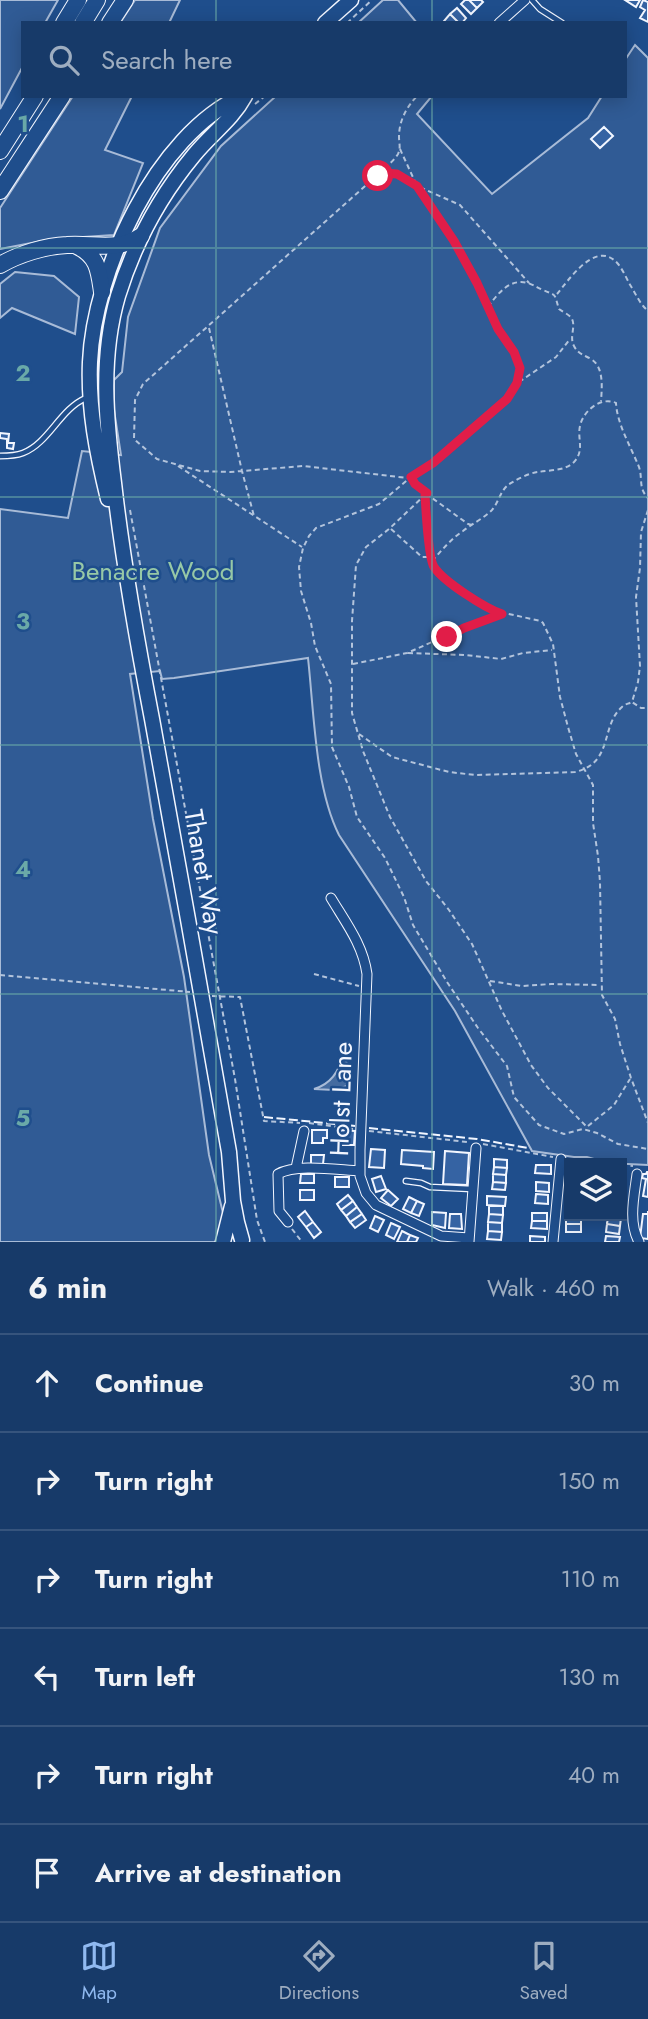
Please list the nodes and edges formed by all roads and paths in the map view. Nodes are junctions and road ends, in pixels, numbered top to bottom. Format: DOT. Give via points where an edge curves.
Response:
graph roads {
  1 [pos="78,0"];
  2 [pos="97,0"];
  3 [pos="125,0"];
  4 [pos="351,0"];
  5 [pos="372,0"];
  6 [pos="525,0"];
  7 [pos="532,0"];
  8 [pos="65,21"];
  9 [pos="84,21"];
  10 [pos="111,21"];
  11 [pos="327,21"];
  12 [pos="349,21"];
  13 [pos="501,21"];
  14 [pos="559,21"];
  15 [pos="23,98"];
  16 [pos="35,98"];
  17 [pos="61,98"];
  18 [pos="416,98"];
  19 [pos="246,101"];
  20 [pos="0,140"];
  21 [pos="400,149"];
  22 [pos="0,151"];
  23 [pos="378,176"];
  24 [pos="417,186"];
  25 [pos="0,191"];
  26 [pos="141,236"];
  27 [pos="74,245"];
  28 [pos="118,246"];
  29 [pos="0,265"];
  30 [pos="529,283"];
  31 [pos="102,292"];
  32 [pos="556,296"];
  33 [pos="487,308"];
  34 [pos="648,311"];
  35 [pos="209,327"];
  36 [pos="571,338"];
  37 [pos="517,383"];
  38 [pos="90,396"];
  39 [pos="601,401"];
  40 [pos="0,456"];
  41 [pos="174,463"];
  42 [pos="242,471"];
  43 [pos="411,477"];
  44 [pos="426,494"];
  45 [pos="648,498"];
  46 [pos="130,509"];
  47 [pos="648,510"];
  48 [pos="254,516"];
  49 [pos="472,525"];
  50 [pos="389,528"];
  51 [pos="303,548"];
  52 [pos="121,551"];
  53 [pos="431,557"];
  54 [pos="432,561"];
  55 [pos="502,614"];
  56 [pos="554,650"];
  57 [pos="407,653"];
  58 [pos="352,665"];
  59 [pos="632,702"];
  60 [pos="648,708"];
  61 [pos="358,734"];
  62 [pos="585,769"];
  63 [pos="331,898"];
  64 [pos="314,974"];
  65 [pos="0,975"];
  66 [pos="490,981"];
  67 [pos="601,985"];
  68 [pos="366,988"];
  69 [pos="201,993"];
  70 [pos="219,997"];
  71 [pos="631,1078"];
  72 [pos="648,1123"];
  73 [pos="587,1127"];
  74 [pos="583,1129"];
  75 [pos="360,1130"];
  76 [pos="304,1132"];
  77 [pos="476,1148"];
  78 [pos="648,1149"];
  79 [pos="564,1158"];
  80 [pos="561,1159"];
  81 [pos="296,1168"];
  82 [pos="360,1171"];
  83 [pos="637,1174"];
  84 [pos="564,1178"];
  85 [pos="406,1181"];
  86 [pos="472,1189"];
  87 [pos="233,1201"];
  88 [pos="288,1223"];
  89 [pos="469,1240"];
  90 [pos="245,1241"];
  91 [pos="225,1242"];
  92 [pos="265,1242"];
  93 [pos="302,1242"];
  94 [pos="553,1242"];
  95 [pos="639,1242"];
  1 -- 8 [label="highway"];
  2 -- 9 [label="highway"];
  3 -- 10 [label="highway"];
  4 -- 11 [label="main road"];
  5 -- 12 [label="path"];
  6 -- 13 [label="street"];
  7 -- 14 [label="lane"];
  15 -- 20 [label="highway"];
  16 -- 22 [label="highway"];
  17 -- 25 [label="highway"];
  18 -- 21 [label="path" via="401,120"];
  19 -- 26 [label="main road, Thanet Way" via="195,153"];
  19 -- 28 [label="main road, Thanet Way" via="229,102 181,145 147,190"];
  21 -- 23 [label="path"];
  21 -- 24 [label="path"];
  23 -- 24 [label="path" via="397,174"];
  23 -- 35 [label="path"];
  24 -- 30 [label="path" via="460,205"];
  24 -- 33 [label="path" via="454,241"];
  26 -- 28 [label="highway"];
  26 -- 52 [label="main road, Thanet Way" via="118,297 106,366 107,427"];
  27 -- 28 [label="highway"];
  27 -- 29 [label="highway" via="34,251"];
  27 -- 31 [label="highway" via="97,263"];
  28 -- 31 [label="main road, Thanet Way"];
  30 -- 32 [label="path"];
  30 -- 33 [label="path" via="510,284"];
  31 -- 38 [label="main road, Thanet Way" via="91,352"];
  32 -- 34 [label="path" via="588,260 607,257 615,260"];
  32 -- 36 [label="path" via="559,309 573,322"];
  33 -- 37 [label="path" via="514,352 520,368"];
  35 -- 41 [label="path" via="143,384 135,400 134,439 157,459"];
  35 -- 42 [label="path"];
  36 -- 37 [label="path" via="556,357"];
  36 -- 39 [label="path" via="579,354 595,362 600,371"];
  37 -- 43 [label="path" via="493,413"];
  38 -- 40 [label="lane" via="76,403 25,453"];
  38 -- 52 [label="main road, Thanet Way" via="99,461"];
  39 -- 45 [label="path" via="616,404 639,467 640,487"];
  39 -- 49 [label="path" via="580,423 582,445 570,465 534,472 506,486 493,510"];
  41 -- 42 [label="path" via="200,471"];
  41 -- 48 [label="path"];
  42 -- 43 [label="path" via="303,466"];
  42 -- 48 [label="path"];
  43 -- 44 [label="path"];
  43 -- 51 [label="path" via="379,504 316,528"];
  44 -- 49 [label="path"];
  44 -- 50 [label="path"];
  44 -- 53 [label="path"];
  46 -- 70 [label="path"];
  47 -- 59 [label="path" via="641,532 636,597 640,666"];
  48 -- 51 [label="path"];
  49 -- 54 [label="path"];
  50 -- 53 [label="path" via="422,557"];
  50 -- 58 [label="path" via="366,547 356,565"];
  51 -- 74 [label="path" via="301,591 315,646 331,684 332,747 357,817 385,858 413,925 447,982 507,1066 514,1097 539,1125 564,1135"];
  52 -- 69 [label="main road, Thanet Way"];
  53 -- 54 [label="path"];
  54 -- 55 [label="path" via="454,585"];
  55 -- 56 [label="path" via="544,623"];
  55 -- 57 [label="path"];
  56 -- 57 [label="path" via="501,659"];
  56 -- 62 [label="path" via="560,697 576,754"];
  57 -- 58 [label="path"];
  58 -- 61 [label="path" via="352,713"];
  59 -- 60 [label="path"];
  59 -- 62 [label="path" via="621,707 602,752"];
  61 -- 62 [label="path" via="392,757 449,772 475,775"];
  61 -- 66 [label="path" via="390,817 426,881 460,924"];
  62 -- 67 [label="path" via="593,785"];
  63 -- 68 [label="street, Holst Lane" via="365,958"];
  64 -- 68 [label="path"];
  65 -- 69 [label="path"];
  66 -- 67 [label="path" via="522,986"];
  66 -- 73 [label="path" via="531,1065"];
  67 -- 71 [label="path"];
  68 -- 75 [label="street, Holst Lane"];
  69 -- 70 [label="path"];
  69 -- 87 [label="main road, Thanet Way"];
  70 -- 75 [label="path" via="240,997 264,1121"];
  70 -- 92 [label="path" via="257,1220"];
  71 -- 72 [label="path"];
  71 -- 73 [label="path" via="614,1105"];
  73 -- 74 [label="path"];
  74 -- 78 [label="path" via="618,1144"];
  75 -- 79 [label="path"];
  75 -- 82 [label="street, Holst Lane"];
  76 -- 81 [label="street"];
  77 -- 86 [label="street"];
  80 -- 84 [label="street"];
  81 -- 82 [label="street"];
  81 -- 88 [label="street" via="278,1174 279,1211"];
  82 -- 89 [label="street, Holst Lane" via="366,1193 376,1205 441,1236"];
  83 -- 95 [label="street" via="632,1210"];
  84 -- 94 [label="street"];
  85 -- 86 [label="lane"];
  86 -- 89 [label="street"];
  87 -- 90 [label="main road, Thanet Way"];
  87 -- 91 [label="main road, Thanet Way"];
  88 -- 93 [label="path"];
  90 -- 91 [label="main road"];
}
